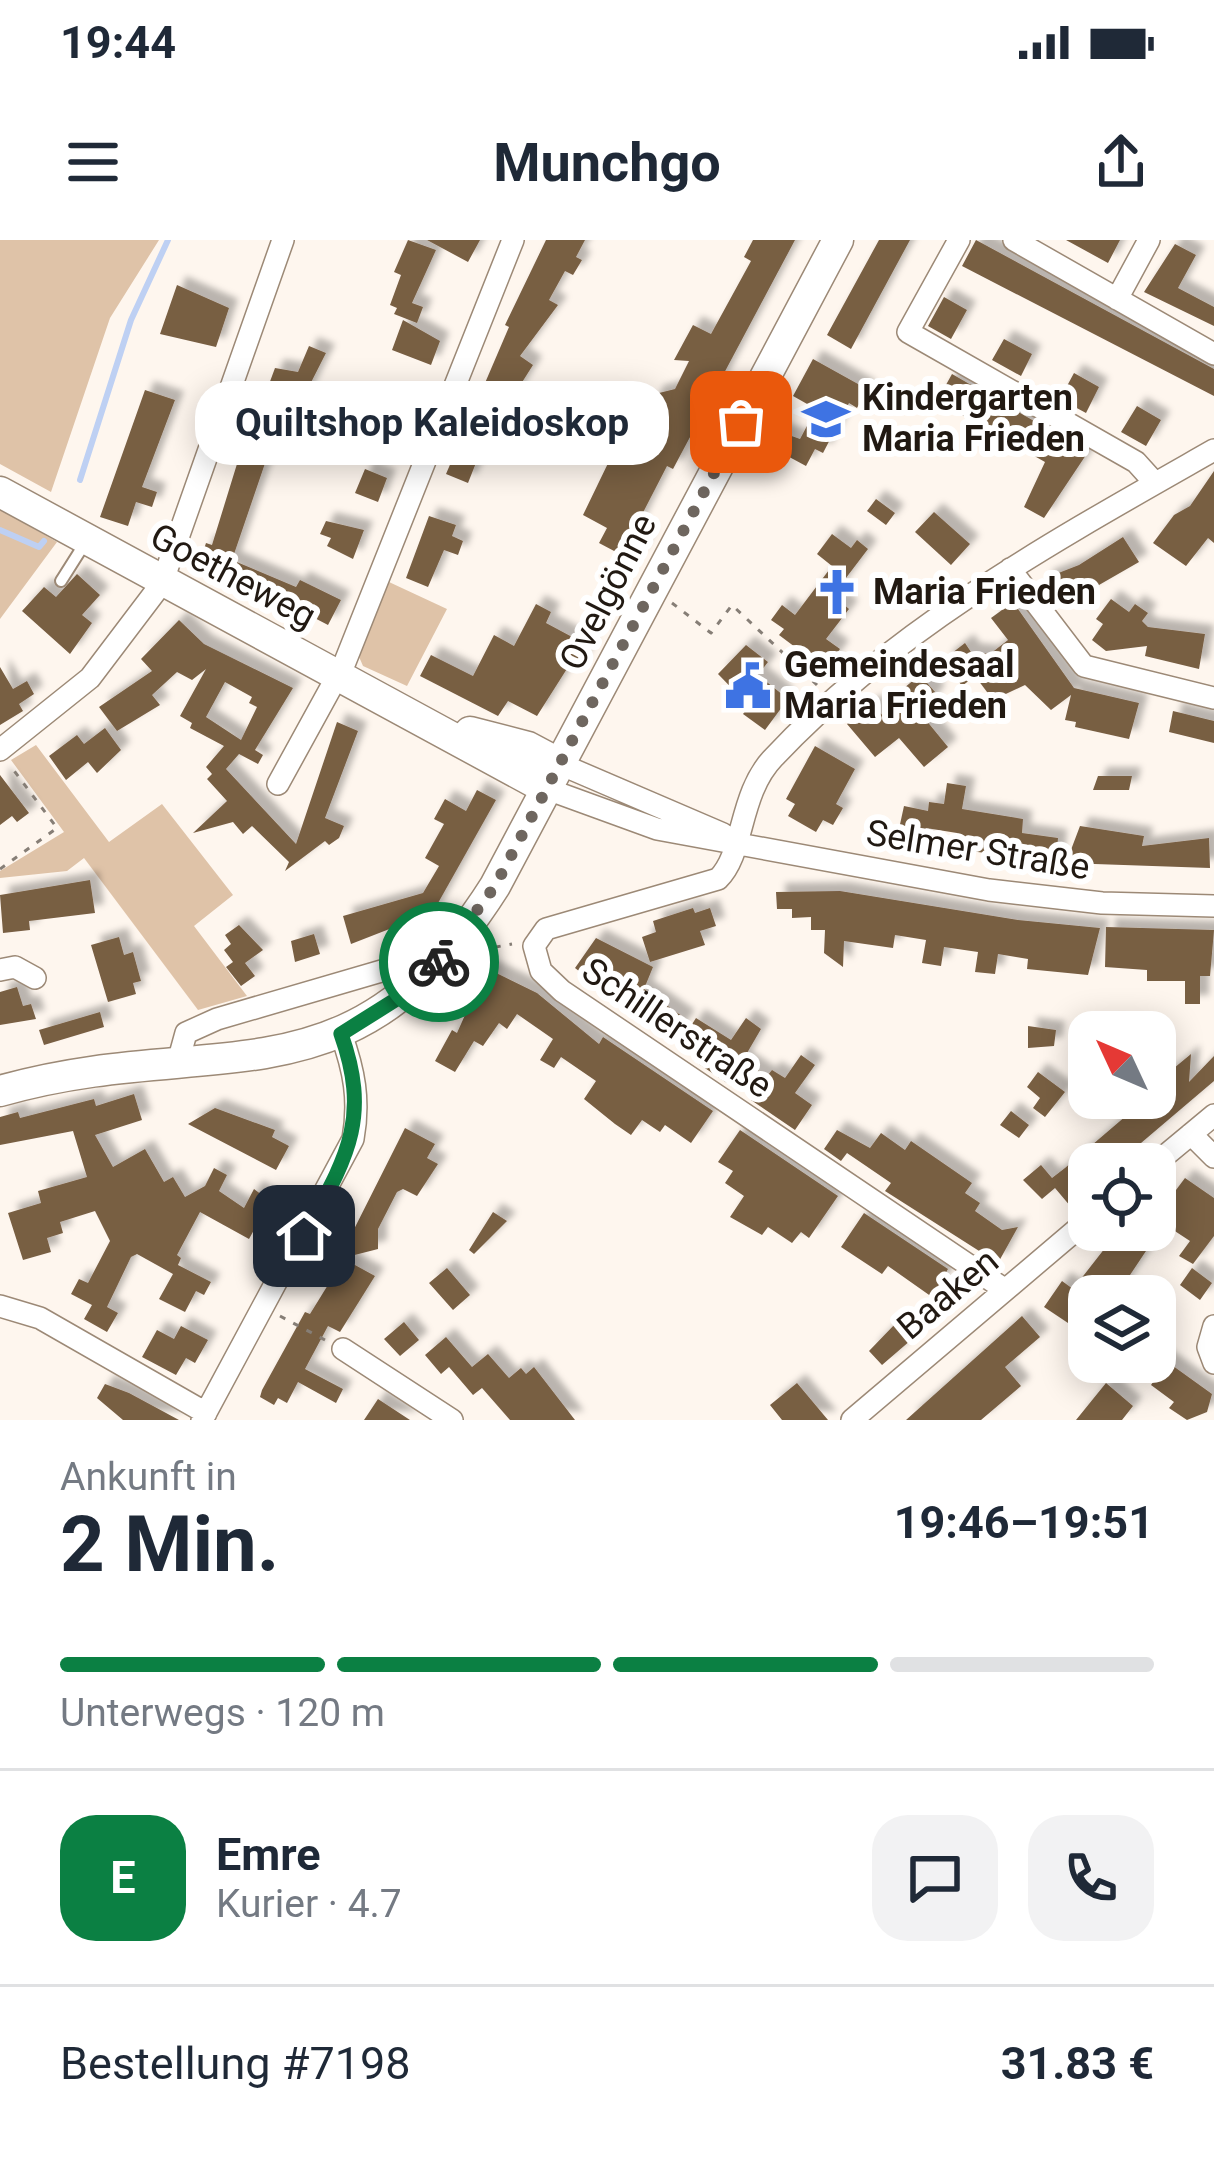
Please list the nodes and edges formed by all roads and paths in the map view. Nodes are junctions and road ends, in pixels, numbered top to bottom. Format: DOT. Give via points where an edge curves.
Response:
graph roads {
  1 [pos="283,240"];
  2 [pos="513,240"];
  3 [pos="959,240"];
  4 [pos="1014,240"];
  5 [pos="1149,240"];
  6 [pos="832,242"];
  7 [pos="1117,299"];
  8 [pos="1214,354"];
  9 [pos="1214,450"];
  10 [pos="1155,483"];
  11 [pos="0,492"];
  12 [pos="87,541"];
  13 [pos="1010,569"];
  14 [pos="61,581"];
  15 [pos="162,583"];
  16 [pos="669,601"];
  17 [pos="338,676"];
  18 [pos="1214,698"];
  19 [pos="836,702"];
  20 [pos="5,759"];
  21 [pos="554,776"];
  22 [pos="278,784"];
  23 [pos="734,839"];
  24 [pos="0,868"];
  25 [pos="1214,906"];
  26 [pos="536,940"];
  27 [pos="473,951"];
  28 [pos="0,970"];
  29 [pos="430,970"];
  30 [pos="34,978"];
  31 [pos="341,1034"];
  32 [pos="178,1063"];
  33 [pos="0,1091"];
  34 [pos="1214,1114"];
  35 [pos="1190,1135"];
  36 [pos="1176,1147"];
  37 [pos="1214,1157"];
  38 [pos="1068,1236"];
  39 [pos="1004,1289"];
  40 [pos="0,1306"];
  41 [pos="262,1307"];
  42 [pos="1214,1325"];
  43 [pos="343,1349"];
  44 [pos="1214,1363"];
  45 [pos="204,1416"];
  46 [pos="860,1417"];
  47 [pos="452,1420"];
  1 -- 15 [label="street"];
  2 -- 17 [label="street"];
  3 -- 10 [label="street" via="908,332 1136,461"];
  4 -- 7 [label="street"];
  5 -- 7 [label="street"];
  6 -- 21 [label="main road, Ovelgönne"];
  7 -- 8 [label="street"];
  9 -- 10 [label="street, Schillerstraße"];
  10 -- 13 [label="street, Schillerstraße"];
  11 -- 12 [label="main road, Goetheweg"];
  12 -- 14 [label="lane"];
  12 -- 15 [label="main road, Goetheweg"];
  13 -- 18 [label="street" via="1084,666"];
  13 -- 19 [label="street, Schillerstraße"];
  15 -- 17 [label="main road, Goetheweg"];
  15 -- 20 [label="street" via="90,678"];
  16 -- 19 [label="path" via="711,633 732,605"];
  17 -- 21 [label="main road, Goetheweg" via="432,722 528,748"];
  17 -- 22 [label="street"];
  19 -- 23 [label="street, Schillerstraße" via="763,770"];
  20 -- 24 [label="path" via="57,828"];
  21 -- 23 [label="street, Selmer Straße"];
  21 -- 29 [label="main road, Ovelgönne" via="475,918"];
  23 -- 25 [label="street, Selmer Straße" via="989,890"];
  23 -- 26 [label="street, Schillerstraße" via="731,863 712,882 546,929"];
  26 -- 27 [label="path"];
  26 -- 39 [label="street, Schillerstraße" via="537,964 562,992"];
  28 -- 30 [label="street" via="15,967"];
  29 -- 31 [label="main road, Ovelgönne"];
  29 -- 32 [label="street" via="402,965 217,1019 186,1034"];
  31 -- 32 [label="main road, Ovelgönne" via="283,1053"];
  31 -- 41 [label="street" via="355,1073 353,1139"];
  32 -- 33 [label="main road, Ovelgönne" via="74,1072"];
  34 -- 35 [label="street"];
  35 -- 36 [label="street"];
  35 -- 37 [label="street"];
  38 -- 39 [label="street, Baaken"];
  39 -- 46 [label="street, Baaken"];
  40 -- 45 [label="street" via="40,1318"];
  41 -- 43 [label="path"];
  41 -- 45 [label="street"];
  42 -- 44 [label="street"];
  43 -- 47 [label="street"];
}
